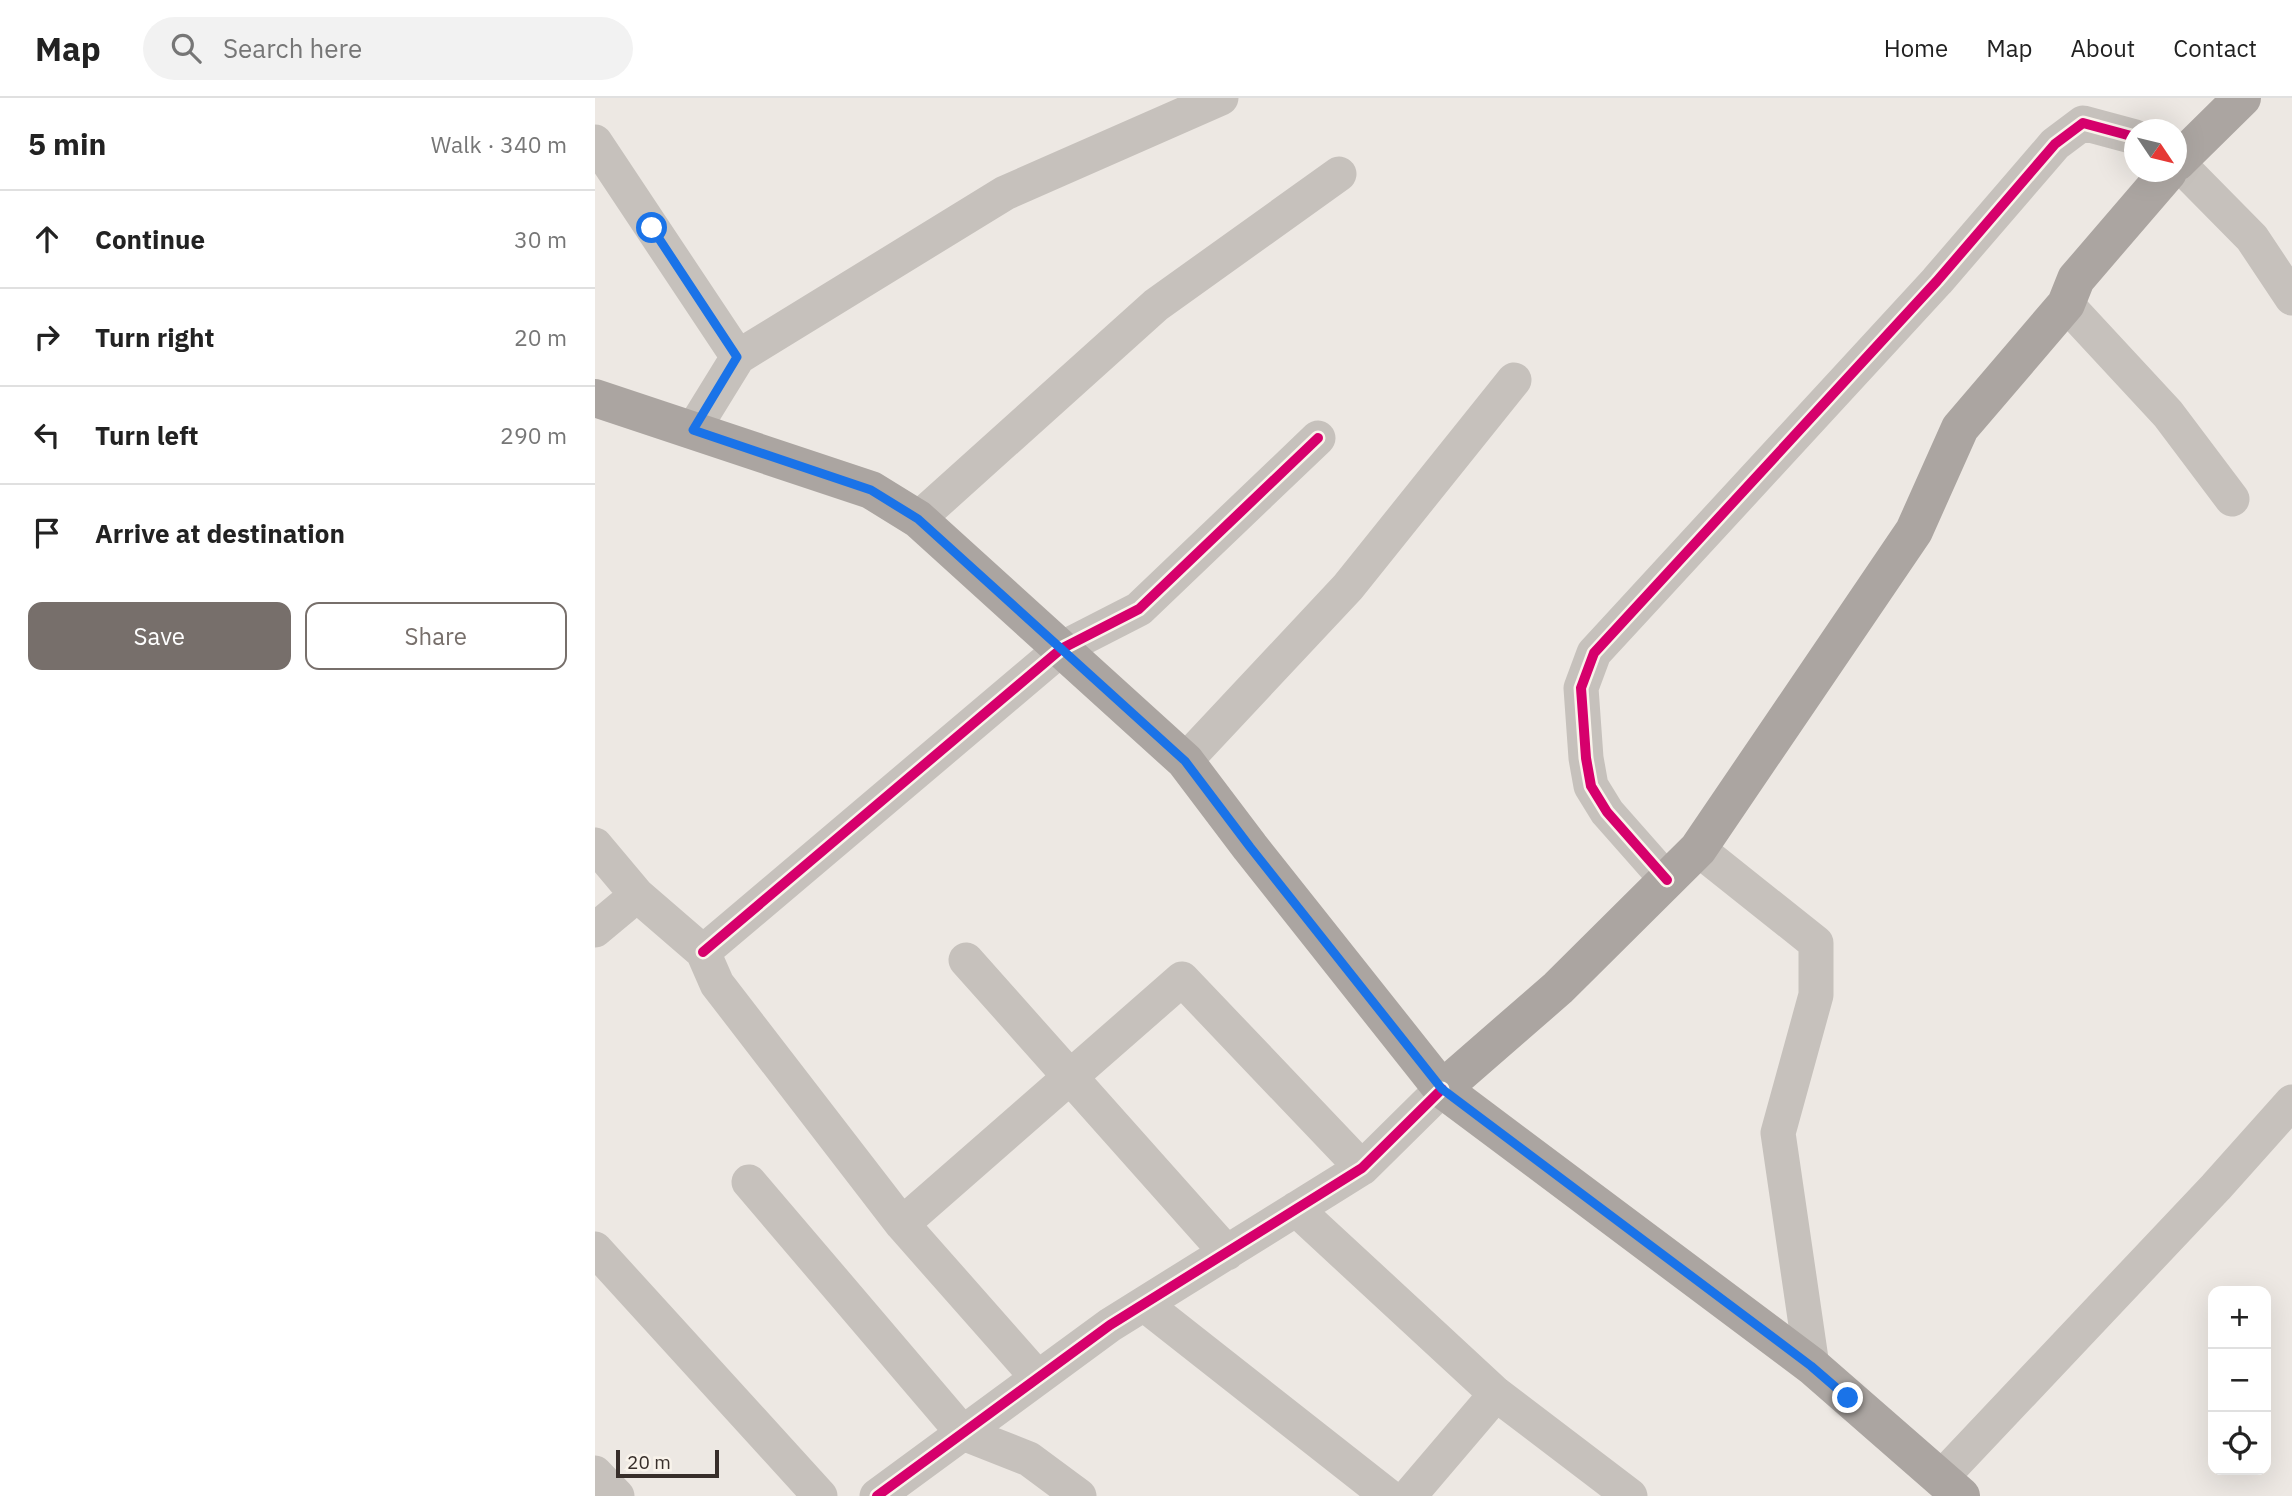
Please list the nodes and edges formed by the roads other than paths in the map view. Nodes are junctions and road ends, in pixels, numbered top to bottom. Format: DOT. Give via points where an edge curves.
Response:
graph roads {
  1 [pos="1221,98"];
  2 [pos="2242,98"];
  3 [pos="2124,134"];
  4 [pos="595,142"];
  5 [pos="2187,151"];
  6 [pos="2187,173"];
  7 [pos="1339,174"];
  8 [pos="2159,182"];
  9 [pos="2292,298"];
  10 [pos="2066,304"];
  11 [pos="737,357"];
  12 [pos="1514,380"];
  13 [pos="595,398"];
  14 [pos="693,430"];
  15 [pos="1318,438"];
  16 [pos="2232,499"];
  17 [pos="918,519"];
  18 [pos="1061,649"];
  19 [pos="1185,761"];
  20 [pos="595,845"];
  21 [pos="1698,849"];
  22 [pos="1667,880"];
  23 [pos="637,895"];
  24 [pos="595,930"];
  25 [pos="703,952"];
  26 [pos="966,960"];
  27 [pos="1070,1077"];
  28 [pos="1442,1089"];
  29 [pos="2292,1102"];
  30 [pos="1362,1168"];
  31 [pos="749,1182"];
  32 [pos="1296,1209"];
  33 [pos="902,1223"];
  34 [pos="595,1249"];
  35 [pos="1227,1253"];
  36 [pos="1144,1304"];
  37 [pos="1811,1366"];
  38 [pos="1038,1378"];
  39 [pos="1496,1394"];
  40 [pos="963,1433"];
  41 [pos="595,1473"];
  42 [pos="1951,1488"];
  43 [pos="617,1496"];
  44 [pos="820,1496"];
  45 [pos="877,1496"];
  46 [pos="1079,1496"];
  47 [pos="1388,1496"];
  48 [pos="1409,1496"];
  49 [pos="1630,1496"];
  1 -- 11 [label="street" via="1005,193"];
  2 -- 5 [label="main road"];
  3 -- 22 [label="street" via="2084,123 2055,144 1937,281 1594,653 1581,688 1591,786 1607,812"];
  4 -- 11 [label="street"];
  6 -- 9 [label="street" via="2252,238"];
  7 -- 17 [label="street" via="1156,305"];
  8 -- 10 [label="main road" via="2076,279"];
  10 -- 16 [label="street" via="2168,414"];
  10 -- 21 [label="main road" via="1960,428 1914,531"];
  11 -- 14 [label="street"];
  12 -- 19 [label="street" via="1348,587"];
  13 -- 14 [label="main road"];
  14 -- 17 [label="main road" via="871,490"];
  15 -- 18 [label="street" via="1139,609"];
  17 -- 18 [label="main road"];
  18 -- 19 [label="main road"];
  18 -- 25 [label="street"];
  19 -- 28 [label="main road"];
  20 -- 23 [label="street"];
  21 -- 22 [label="main road"];
  21 -- 37 [label="street" via="1816,943 1816,995 1777,1133"];
  22 -- 28 [label="main road" via="1558,988"];
  23 -- 24 [label="street"];
  23 -- 25 [label="street"];
  25 -- 33 [label="street" via="717,984"];
  26 -- 27 [label="street"];
  27 -- 30 [label="street" via="1182,979"];
  27 -- 33 [label="street"];
  27 -- 35 [label="street"];
  28 -- 30 [label="street"];
  28 -- 37 [label="main road"];
  29 -- 42 [label="street"];
  30 -- 32 [label="street"];
  31 -- 40 [label="street"];
  32 -- 35 [label="street"];
  32 -- 39 [label="street"];
  33 -- 38 [label="street"];
  34 -- 44 [label="street"];
  35 -- 36 [label="street"];
  36 -- 38 [label="street"];
  36 -- 47 [label="street"];
  37 -- 42 [label="main road"];
  38 -- 40 [label="street"];
  39 -- 48 [label="street"];
  39 -- 49 [label="street"];
  40 -- 45 [label="street"];
  40 -- 46 [label="street" via="1029,1459"];
  41 -- 43 [label="street"];
}
